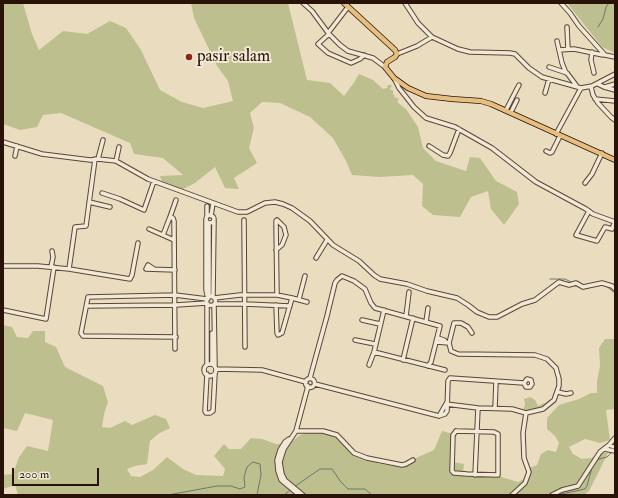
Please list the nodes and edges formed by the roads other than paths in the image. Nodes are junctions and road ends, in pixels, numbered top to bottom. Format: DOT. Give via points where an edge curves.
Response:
graph roads {
  1 [pos="302,3"];
  2 [pos="344,3"];
  3 [pos="405,3"];
  4 [pos="560,3"];
  5 [pos="348,7"];
  6 [pos="567,27"];
  7 [pos="329,34"];
  8 [pos="432,37"];
  9 [pos="557,41"];
  10 [pos="568,49"];
  11 [pos="559,50"];
  12 [pos="592,52"];
  13 [pos="397,54"];
  14 [pos="364,55"];
  15 [pos="605,56"];
  16 [pos="615,57"];
  17 [pos="384,66"];
  18 [pos="548,67"];
  19 [pos="566,73"];
  20 [pos="594,73"];
  21 [pos="615,74"];
  22 [pos="394,78"];
  23 [pos="549,78"];
  24 [pos="598,84"];
  25 [pos="615,84"];
  26 [pos="518,85"];
  27 [pos="576,86"];
  28 [pos="591,87"];
  29 [pos="604,87"];
  30 [pos="581,88"];
  31 [pos="615,90"];
  32 [pos="545,93"];
  33 [pos="595,99"];
  34 [pos="518,100"];
  35 [pos="615,102"];
  36 [pos="506,110"];
  37 [pos="511,112"];
  38 [pos="615,120"];
  39 [pos="459,129"];
  40 [pos="558,135"];
  41 [pos="103,140"];
  42 [pos="3,142"];
  43 [pos="17,146"];
  44 [pos="429,146"];
  45 [pos="119,147"];
  46 [pos="546,151"];
  47 [pos="602,153"];
  48 [pos="15,156"];
  49 [pos="96,159"];
  50 [pos="615,160"];
  51 [pos="116,161"];
  52 [pos="154,181"];
  53 [pos="585,183"];
  54 [pos="102,193"];
  55 [pos="176,200"];
  56 [pos="89,202"];
  57 [pos="213,203"];
  58 [pos="207,206"];
  59 [pos="110,207"];
  60 [pos="589,210"];
  61 [pos="170,216"];
  62 [pos="244,220"];
  63 [pos="209,221"];
  64 [pos="615,222"];
  65 [pos="149,229"];
  66 [pos="163,235"];
  67 [pos="174,240"];
  68 [pos="327,240"];
  69 [pos="138,243"];
  70 [pos="276,250"];
  71 [pos="52,251"];
  72 [pos="316,258"];
  73 [pos="3,266"];
  74 [pos="53,267"];
  75 [pos="69,269"];
  76 [pos="154,269"];
  77 [pos="175,270"];
  78 [pos="305,276"];
  79 [pos="615,289"];
  80 [pos="409,292"];
  81 [pos="175,295"];
  82 [pos="245,295"];
  83 [pos="277,295"];
  84 [pos="292,298"];
  85 [pos="299,299"];
  86 [pos="211,301"];
  87 [pos="307,302"];
  88 [pos="245,304"];
  89 [pos="176,305"];
  90 [pos="276,305"];
  91 [pos="86,306"];
  92 [pos="290,306"];
  93 [pos="428,308"];
  94 [pos="3,310"];
  95 [pos="384,310"];
  96 [pos="406,316"];
  97 [pos="414,318"];
  98 [pos="362,320"];
  99 [pos="426,322"];
  100 [pos="380,324"];
  101 [pos="472,333"];
  102 [pos="176,337"];
  103 [pos="438,338"];
  104 [pos="355,340"];
  105 [pos="437,342"];
  106 [pos="448,343"];
  107 [pos="375,344"];
  108 [pos="245,346"];
  109 [pos="176,349"];
  110 [pos="374,352"];
  111 [pos="403,360"];
  112 [pos="212,365"];
  113 [pos="369,365"];
  114 [pos="428,366"];
  115 [pos="445,370"];
  116 [pos="207,374"];
  117 [pos="214,374"];
  118 [pos="310,378"];
  119 [pos="306,382"];
  120 [pos="496,382"];
  121 [pos="524,383"];
  122 [pos="315,384"];
  123 [pos="308,386"];
  124 [pos="558,392"];
  125 [pos="571,393"];
  126 [pos="447,403"];
  127 [pos="478,408"];
  128 [pos="494,408"];
  129 [pos="526,413"];
  130 [pos="296,431"];
  131 [pos="477,432"];
  132 [pos="615,438"];
  133 [pos="611,447"];
  134 [pos="615,451"];
  135 [pos="413,460"];
  136 [pos="475,474"];
  137 [pos="284,481"];
  138 [pos="298,495"];
  139 [pos="303,495"];
  140 [pos="512,495"];
  141 [pos="552,495"];
  1 -- 7 [label="street" via="312,11"];
  2 -- 5 [label="main road"];
  3 -- 8 [label="street" via="418,23"];
  4 -- 15 [label="street"];
  5 -- 7 [label="street"];
  5 -- 13 [label="main road"];
  6 -- 10 [label="street"];
  7 -- 14 [label="street" via="348,50"];
  7 -- 14 [label="street" via="318,44 328,53 350,63"];
  8 -- 13 [label="street"];
  8 -- 23 [label="street" via="470,52 515,54 534,72"];
  9 -- 11 [label="street"];
  10 -- 11 [label="street"];
  10 -- 12 [label="street"];
  11 -- 19 [label="street"];
  12 -- 15 [label="street"];
  12 -- 20 [label="street"];
  13 -- 17 [label="main road"];
  14 -- 17 [label="street"];
  15 -- 16 [label="street"];
  17 -- 22 [label="main road"];
  18 -- 19 [label="street"];
  19 -- 27 [label="street"];
  21 -- 24 [label="street"];
  22 -- 36 [label="main road" via="426,96 481,101"];
  22 -- 39 [label="street" via="421,114"];
  23 -- 27 [label="street"];
  23 -- 32 [label="street"];
  24 -- 28 [label="street"];
  24 -- 29 [label="street"];
  25 -- 29 [label="street"];
  26 -- 36 [label="street"];
  27 -- 30 [label="street"];
  28 -- 30 [label="street"];
  28 -- 33 [label="street"];
  29 -- 31 [label="street"];
  30 -- 40 [label="street"];
  33 -- 35 [label="street"];
  33 -- 38 [label="street"];
  34 -- 37 [label="street"];
  36 -- 37 [label="main road"];
  37 -- 40 [label="main road"];
  39 -- 44 [label="street" via="448,156"];
  39 -- 60 [label="street" via="492,148 536,182"];
  40 -- 46 [label="street" via="552,152"];
  40 -- 47 [label="main road"];
  41 -- 49 [label="street"];
  42 -- 43 [label="street"];
  43 -- 48 [label="street"];
  43 -- 49 [label="street" via="42,154"];
  45 -- 51 [label="street"];
  47 -- 50 [label="main road"];
  47 -- 53 [label="street"];
  49 -- 51 [label="street"];
  49 -- 56 [label="street"];
  51 -- 52 [label="street"];
  52 -- 54 [label="street" via="144,210"];
  52 -- 57 [label="street"];
  55 -- 61 [label="street"];
  56 -- 59 [label="street"];
  56 -- 75 [label="street" via="86,226 75,227"];
  57 -- 63 [label="street"];
  57 -- 68 [label="street" via="238,212 246,212 265,203 283,204 310,221"];
  58 -- 63 [label="street"];
  60 -- 64 [label="street"];
  60 -- 64 [label="street" via="576,235 596,242 605,227 612,229"];
  61 -- 66 [label="street"];
  61 -- 67 [label="street" via="174,221"];
  62 -- 82 [label="street"];
  63 -- 86 [label="street"];
  65 -- 66 [label="street"];
  66 -- 67 [label="street"];
  67 -- 77 [label="street"];
  68 -- 72 [label="street"];
  68 -- 79 [label="street" via="359,261 380,279 457,298 489,317 497,317 534,300 557,283 576,283 584,287 605,283"];
  69 -- 75 [label="street" via="130,279"];
  70 -- 70 [label="street" via="276,221 277,220 284,227 286,235 282,245"];
  70 -- 83 [label="street"];
  71 -- 74 [label="street"];
  73 -- 74 [label="street"];
  74 -- 75 [label="street"];
  74 -- 94 [label="street" via="46,319"];
  76 -- 77 [label="street"];
  77 -- 81 [label="street"];
  78 -- 85 [label="street"];
  80 -- 96 [label="street"];
  81 -- 86 [label="street"];
  81 -- 89 [label="street"];
  81 -- 91 [label="street" via="89,296"];
  82 -- 83 [label="street"];
  82 -- 86 [label="street"];
  82 -- 88 [label="street"];
  83 -- 84 [label="street"];
  84 -- 85 [label="street"];
  84 -- 92 [label="street"];
  85 -- 87 [label="street"];
  86 -- 88 [label="street"];
  86 -- 89 [label="street"];
  86 -- 112 [label="street"];
  86 -- 112 [label="street"];
  88 -- 90 [label="street"];
  88 -- 108 [label="street"];
  89 -- 91 [label="street"];
  89 -- 102 [label="street"];
  90 -- 92 [label="street"];
  90 -- 92 [label="street" via="278,335 282,333"];
  91 -- 102 [label="street" via="81,333 85,337"];
  93 -- 99 [label="street"];
  95 -- 96 [label="street"];
  95 -- 100 [label="street"];
  95 -- 118 [label="street" via="373,307 362,286 342,276 335,283"];
  96 -- 97 [label="street"];
  97 -- 99 [label="street"];
  97 -- 111 [label="street"];
  98 -- 100 [label="street"];
  99 -- 103 [label="street" via="440,326"];
  100 -- 107 [label="street"];
  101 -- 106 [label="street" via="461,323 454,323"];
  102 -- 109 [label="street"];
  103 -- 105 [label="street"];
  103 -- 106 [label="street"];
  104 -- 107 [label="street"];
  105 -- 106 [label="street"];
  105 -- 114 [label="street"];
  106 -- 124 [label="street" via="451,351 458,354 531,355 547,359 558,373"];
  107 -- 110 [label="street"];
  110 -- 111 [label="street"];
  110 -- 113 [label="street"];
  111 -- 114 [label="street"];
  112 -- 116 [label="street" via="204,369"];
  112 -- 117 [label="street"];
  112 -- 119 [label="street" via="262,370"];
  114 -- 115 [label="street"];
  116 -- 117 [label="street"];
  116 -- 117 [label="street" via="206,413 213,411"];
  118 -- 119 [label="street"];
  118 -- 122 [label="street"];
  119 -- 123 [label="street"];
  120 -- 121 [label="street"];
  120 -- 126 [label="street" via="450,378"];
  120 -- 128 [label="street"];
  122 -- 123 [label="street" via="313,387"];
  122 -- 126 [label="street" via="438,416 445,414"];
  123 -- 130 [label="street"];
  124 -- 125 [label="street"];
  124 -- 129 [label="street" via="546,407"];
  126 -- 127 [label="street"];
  127 -- 128 [label="street"];
  127 -- 131 [label="street"];
  128 -- 129 [label="street"];
  129 -- 140 [label="street" via="523,433 524,458 529,472 525,483"];
  130 -- 135 [label="street" via="323,431 337,435 354,453 367,458 402,465"];
  130 -- 137 [label="street" via="284,449 280,462"];
  131 -- 136 [label="street"];
  131 -- 136 [label="street" via="498,434 498,473 496,476"];
  131 -- 136 [label="street" via="455,432 451,470 454,473"];
  132 -- 133 [label="street"];
  133 -- 134 [label="street"];
  133 -- 141 [label="street" via="600,452 578,486"];
  137 -- 138 [label="street"];
  137 -- 139 [label="street"];
}
